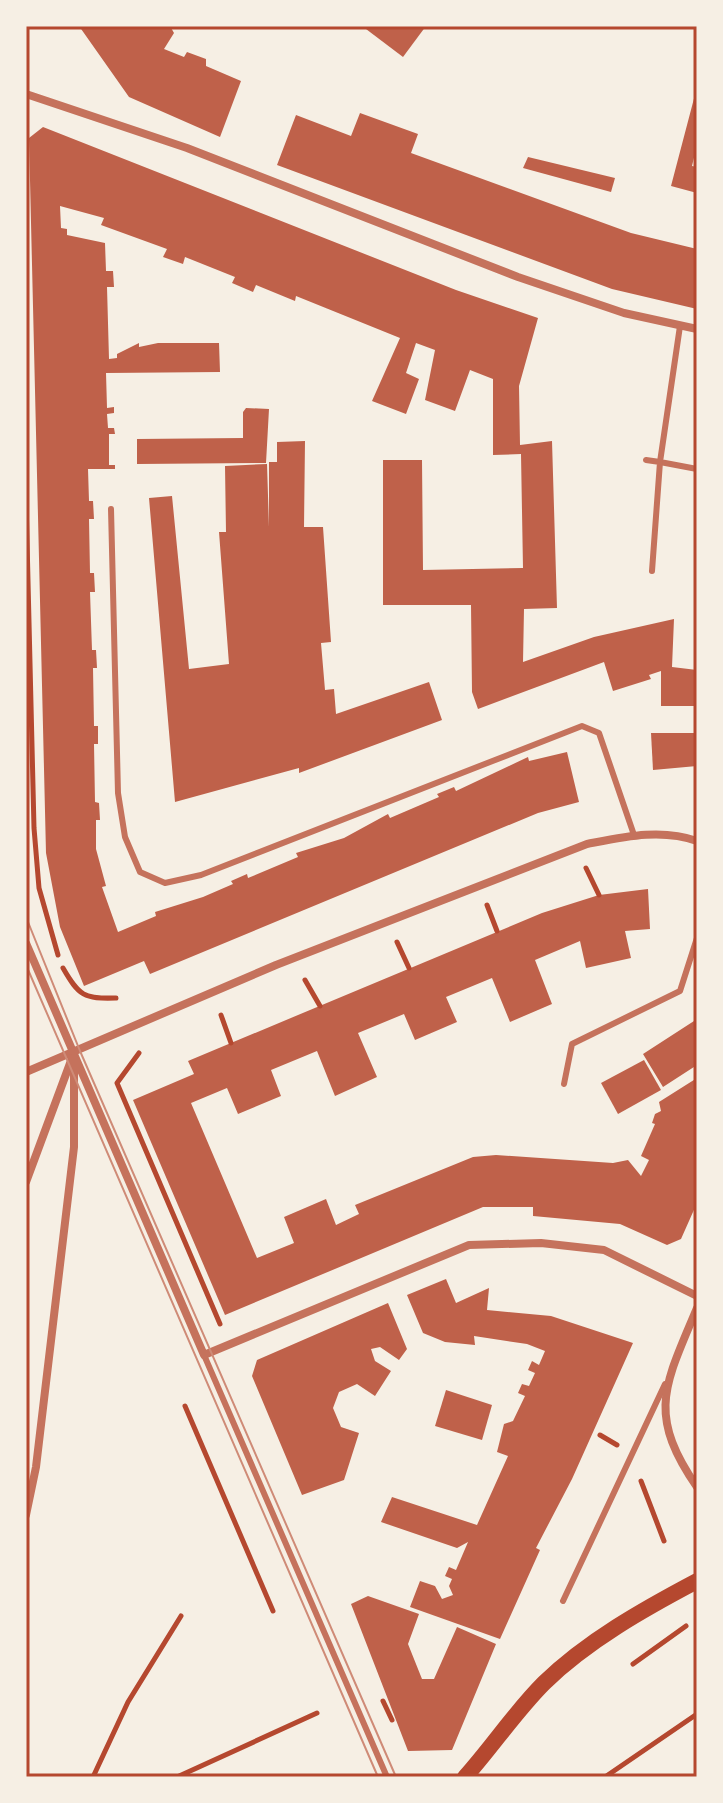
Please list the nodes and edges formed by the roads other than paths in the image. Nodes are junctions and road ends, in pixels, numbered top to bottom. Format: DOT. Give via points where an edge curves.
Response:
graph roads {
  1 [pos="26,94"];
  2 [pos="680,326"];
  3 [pos="697,329"];
  4 [pos="646,460"];
  5 [pos="660,462"];
  6 [pos="697,469"];
  7 [pos="111,509"];
  8 [pos="652,571"];
  9 [pos="634,835"];
  10 [pos="697,841"];
  11 [pos="697,938"];
  12 [pos="26,943"];
  13 [pos="74,1053"];
  14 [pos="26,1072"];
  15 [pos="564,1084"];
  16 [pos="26,1182"];
  17 [pos="697,1296"];
  18 [pos="697,1308"];
  19 [pos="204,1355"];
  20 [pos="665,1384"];
  21 [pos="697,1487"];
  22 [pos="26,1515"];
  23 [pos="697,1581"];
  24 [pos="563,1601"];
  25 [pos="387,1777"];
  26 [pos="465,1777"];
  1 -- 2 [label="street" via="187,148 518,277"];
  2 -- 3 [label="street"];
  2 -- 5 [label="lane"];
  4 -- 5 [label="lane"];
  5 -- 6 [label="lane"];
  5 -- 8 [label="lane"];
  7 -- 9 [label="lane" via="118,793 125,837 140,872 165,883 201,875 582,726 599,733"];
  9 -- 10 [label="street"];
  9 -- 13 [label="street" via="587,844 447,896"];
  11 -- 15 [label="lane" via="680,991 572,1044"];
  12 -- 13 [label="street"];
  13 -- 14 [label="street"];
  13 -- 16 [label="street"];
  13 -- 19 [label="street"];
  13 -- 22 [label="street" via="74,1147"];
  17 -- 19 [label="street" via="604,1250 541,1243 469,1245"];
  18 -- 20 [label="street"];
  19 -- 25 [label="lane"];
  20 -- 21 [label="street" via="665,1418 675,1455"];
  20 -- 24 [label="lane"];
  23 -- 26 [label="main road" via="574,1658 522,1707"];
}
